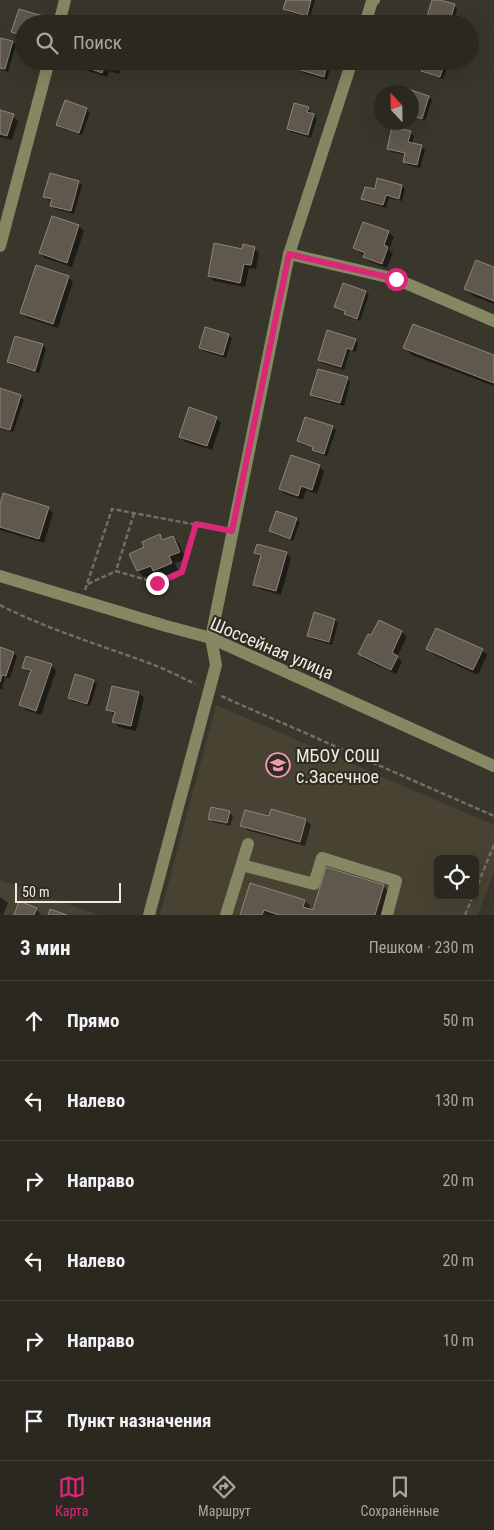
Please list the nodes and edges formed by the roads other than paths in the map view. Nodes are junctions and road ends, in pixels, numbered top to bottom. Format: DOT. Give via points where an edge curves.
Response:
graph roads {
  1 [pos="65,0"];
  2 [pos="374,0"];
  3 [pos="61,15"];
  4 [pos="368,15"];
  5 [pos="47,70"];
  6 [pos="349,70"];
  7 [pos="0,246"];
  8 [pos="289,254"];
  9 [pos="494,321"];
  10 [pos="0,576"];
  11 [pos="211,638"];
  12 [pos="494,766"];
  13 [pos="248,844"];
  14 [pos="242,865"];
  15 [pos="148,915"];
  16 [pos="226,915"];
  17 [pos="386,915"];
  1 -- 3 [label="street"];
  2 -- 4 [label="street"];
  5 -- 7 [label="street"];
  6 -- 8 [label="street"];
  8 -- 9 [label="street" via="396,279"];
  8 -- 11 [label="street"];
  10 -- 11 [label="street, Шоссейная улица"];
  11 -- 12 [label="street, Шоссейная улица"];
  11 -- 15 [label="street" via="216,665"];
  13 -- 14 [label="street"];
  14 -- 16 [label="street"];
  14 -- 17 [label="street" via="314,884 322,858 396,881"];
}
